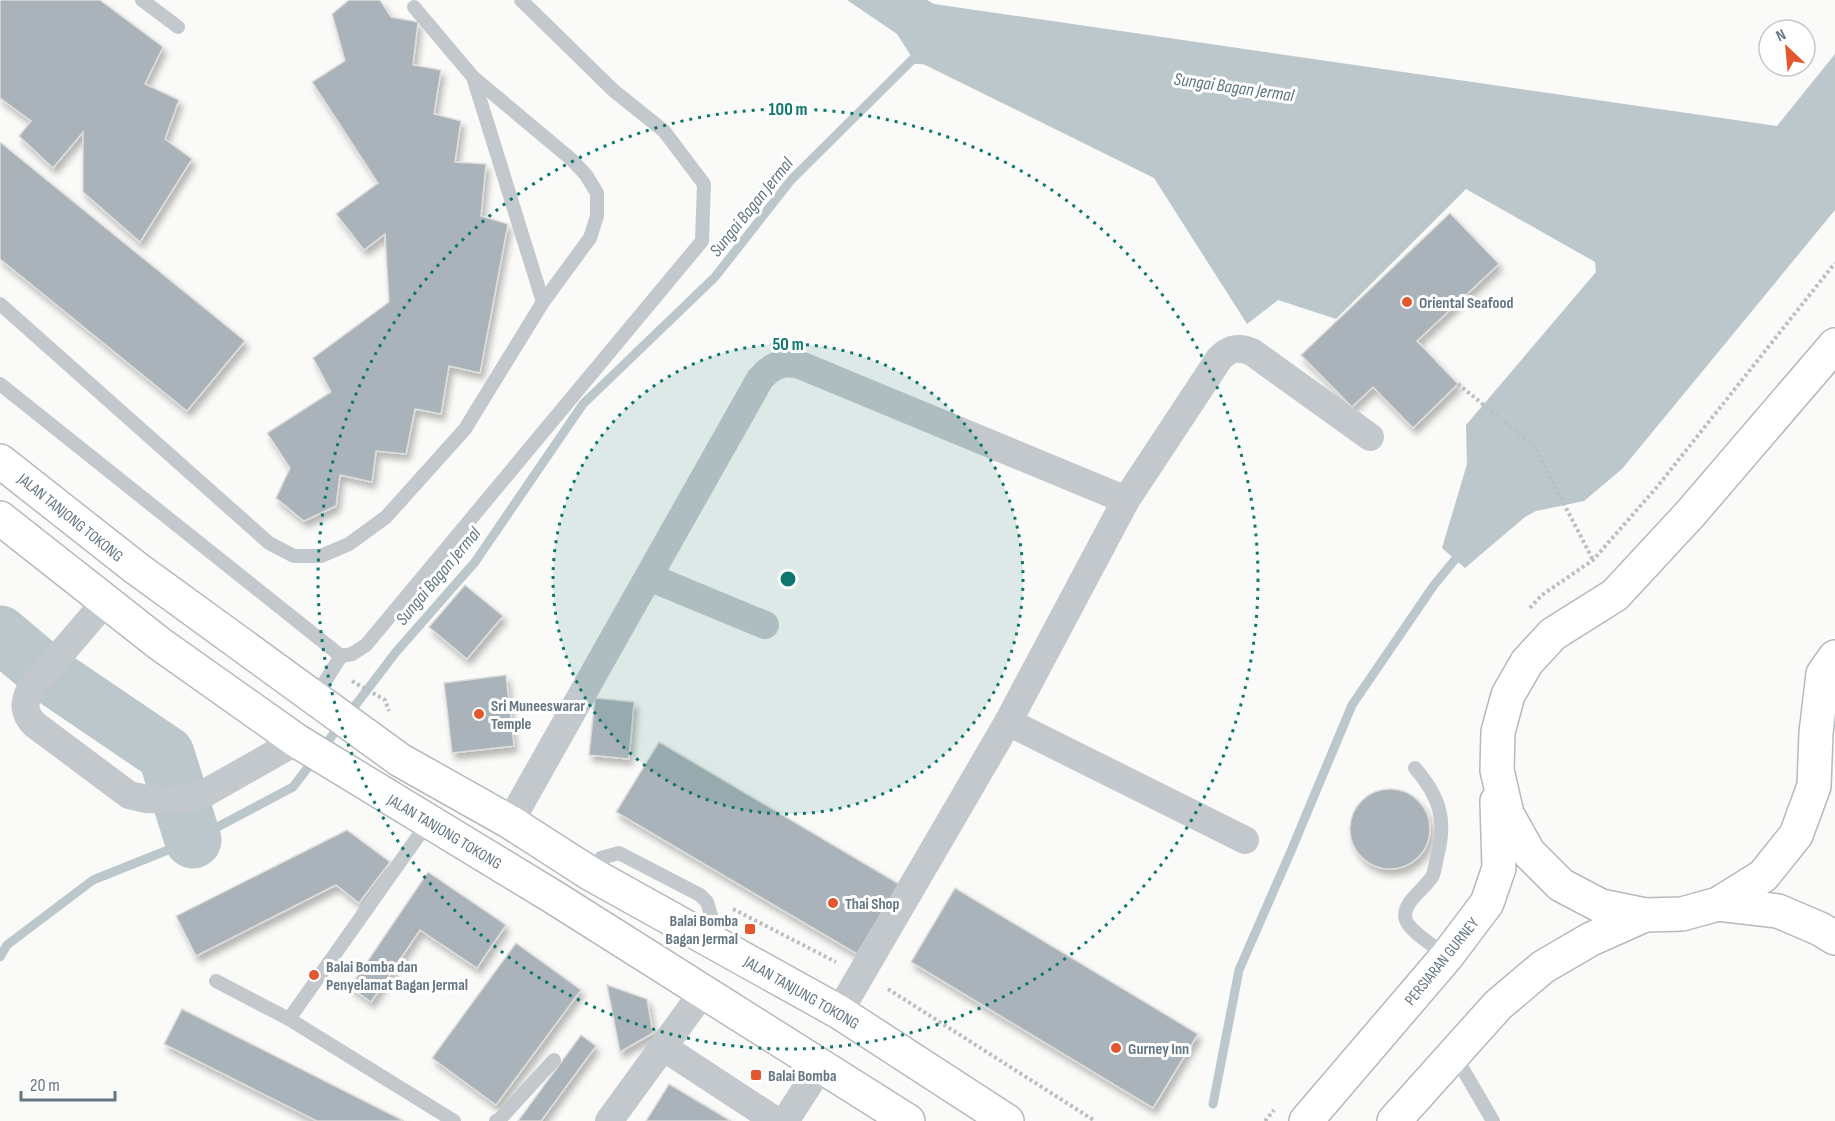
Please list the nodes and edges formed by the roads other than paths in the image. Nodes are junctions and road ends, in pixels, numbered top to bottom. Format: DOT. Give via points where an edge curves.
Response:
graph roads {
  1 [pos="142,0"];
  2 [pos="521,0"];
  3 [pos="414,7"];
  4 [pos="178,27"];
  5 [pos="473,77"];
  6 [pos="543,302"];
  7 [pos="0,304"];
  8 [pos="1835,345"];
  9 [pos="0,384"];
  10 [pos="1370,437"];
  11 [pos="0,460"];
  12 [pos="1126,500"];
  13 [pos="0,518"];
  14 [pos="649,577"];
  15 [pos="105,602"];
  16 [pos="765,625"];
  17 [pos="341,656"];
  18 [pos="1835,657"];
  19 [pos="321,704"];
  20 [pos="1008,722"];
  21 [pos="1816,734"];
  22 [pos="297,741"];
  23 [pos="1415,768"];
  24 [pos="1497,770"];
  25 [pos="1835,790"];
  26 [pos="429,821"];
  27 [pos="510,822"];
  28 [pos="1245,840"];
  29 [pos="591,874"];
  30 [pos="1718,904"];
  31 [pos="1645,915"];
  32 [pos="1835,938"];
  33 [pos="1447,956"];
  34 [pos="216,981"];
  35 [pos="703,992"];
  36 [pos="839,1012"];
  37 [pos="289,1019"];
  38 [pos="663,1047"];
  39 [pos="1454,1054"];
  40 [pos="554,1060"];
  41 [pos="820,1067"];
  42 [pos="454,1121"];
  43 [pos="496,1121"];
  44 [pos="609,1121"];
  45 [pos="908,1121"];
  46 [pos="1007,1121"];
  47 [pos="1306,1121"];
  48 [pos="1394,1121"];
  49 [pos="1493,1121"];
  1 -- 4 [label="lane"];
  2 -- 17 [label="lane" via="613,90 664,131 704,184 702,241 366,645"];
  3 -- 5 [label="lane"];
  5 -- 6 [label="lane"];
  5 -- 6 [label="lane" via="571,159 597,193 597,216 590,238"];
  6 -- 7 [label="lane" via="465,429 386,518 349,544 321,556 294,556 269,543"];
  8 -- 24 [label="main road" via="1615,595 1553,634 1527,662 1508,695 1498,732"];
  9 -- 17 [label="lane"];
  10 -- 12 [label="street" via="1252,352 1234,348 1218,359"];
  11 -- 19 [label="main road, JALAN TANJONG TOKONG" via="135,568"];
  12 -- 14 [label="street" via="800,365 778,364 760,379"];
  12 -- 20 [label="street"];
  13 -- 15 [label="main road, JALAN TANJONG TOKONG"];
  14 -- 16 [label="street"];
  14 -- 27 [label="street"];
  15 -- 22 [label="main road, JALAN TANJONG TOKONG"];
  15 -- 22 [label="street" via="39,679 25,699 24,708 34,724 129,795 170,800 200,796"];
  17 -- 19 [label="lane"];
  18 -- 21 [label="main road" via="1823,674"];
  19 -- 27 [label="main road, JALAN TANJONG TOKONG" via="400,760"];
  20 -- 28 [label="street"];
  20 -- 36 [label="street"];
  21 -- 25 [label="main road"];
  21 -- 30 [label="main road" via="1814,786 1796,835 1762,876"];
  22 -- 26 [label="main road, JALAN TANJONG TOKONG"];
  23 -- 33 [label="lane" via="1436,798 1442,818 1441,842 1433,875 1407,907 1405,918 1410,928"];
  24 -- 31 [label="main road" via="1507,814 1529,853 1561,885 1601,906"];
  24 -- 33 [label="main road, PERSIARAN GURNEY" via="1499,868 1487,903"];
  26 -- 35 [label="main road, JALAN TANJONG TOKONG"];
  26 -- 37 [label="lane"];
  27 -- 29 [label="main road, JALAN TANJONG TOKONG"];
  29 -- 36 [label="main road, JALAN TANJUNG TOKONG"];
  30 -- 31 [label="main road" via="1682,914"];
  30 -- 32 [label="main road" via="1778,911"];
  31 -- 39 [label="main road" via="1591,939 1543,967 1498,1005"];
  33 -- 47 [label="main road, PERSIARAN GURNEY"];
  34 -- 37 [label="lane"];
  35 -- 38 [label="street"];
  35 -- 41 [label="main road, JALAN TANJONG TOKONG"];
  36 -- 46 [label="main road, JALAN TANJUNG TOKONG"];
  37 -- 42 [label="lane"];
  38 -- 41 [label="street" via="773,1119 789,1115"];
  38 -- 44 [label="street"];
  39 -- 48 [label="main road"];
  39 -- 49 [label="lane"];
  40 -- 43 [label="lane"];
  41 -- 45 [label="main road, JALAN TANJONG TOKONG"];
}
